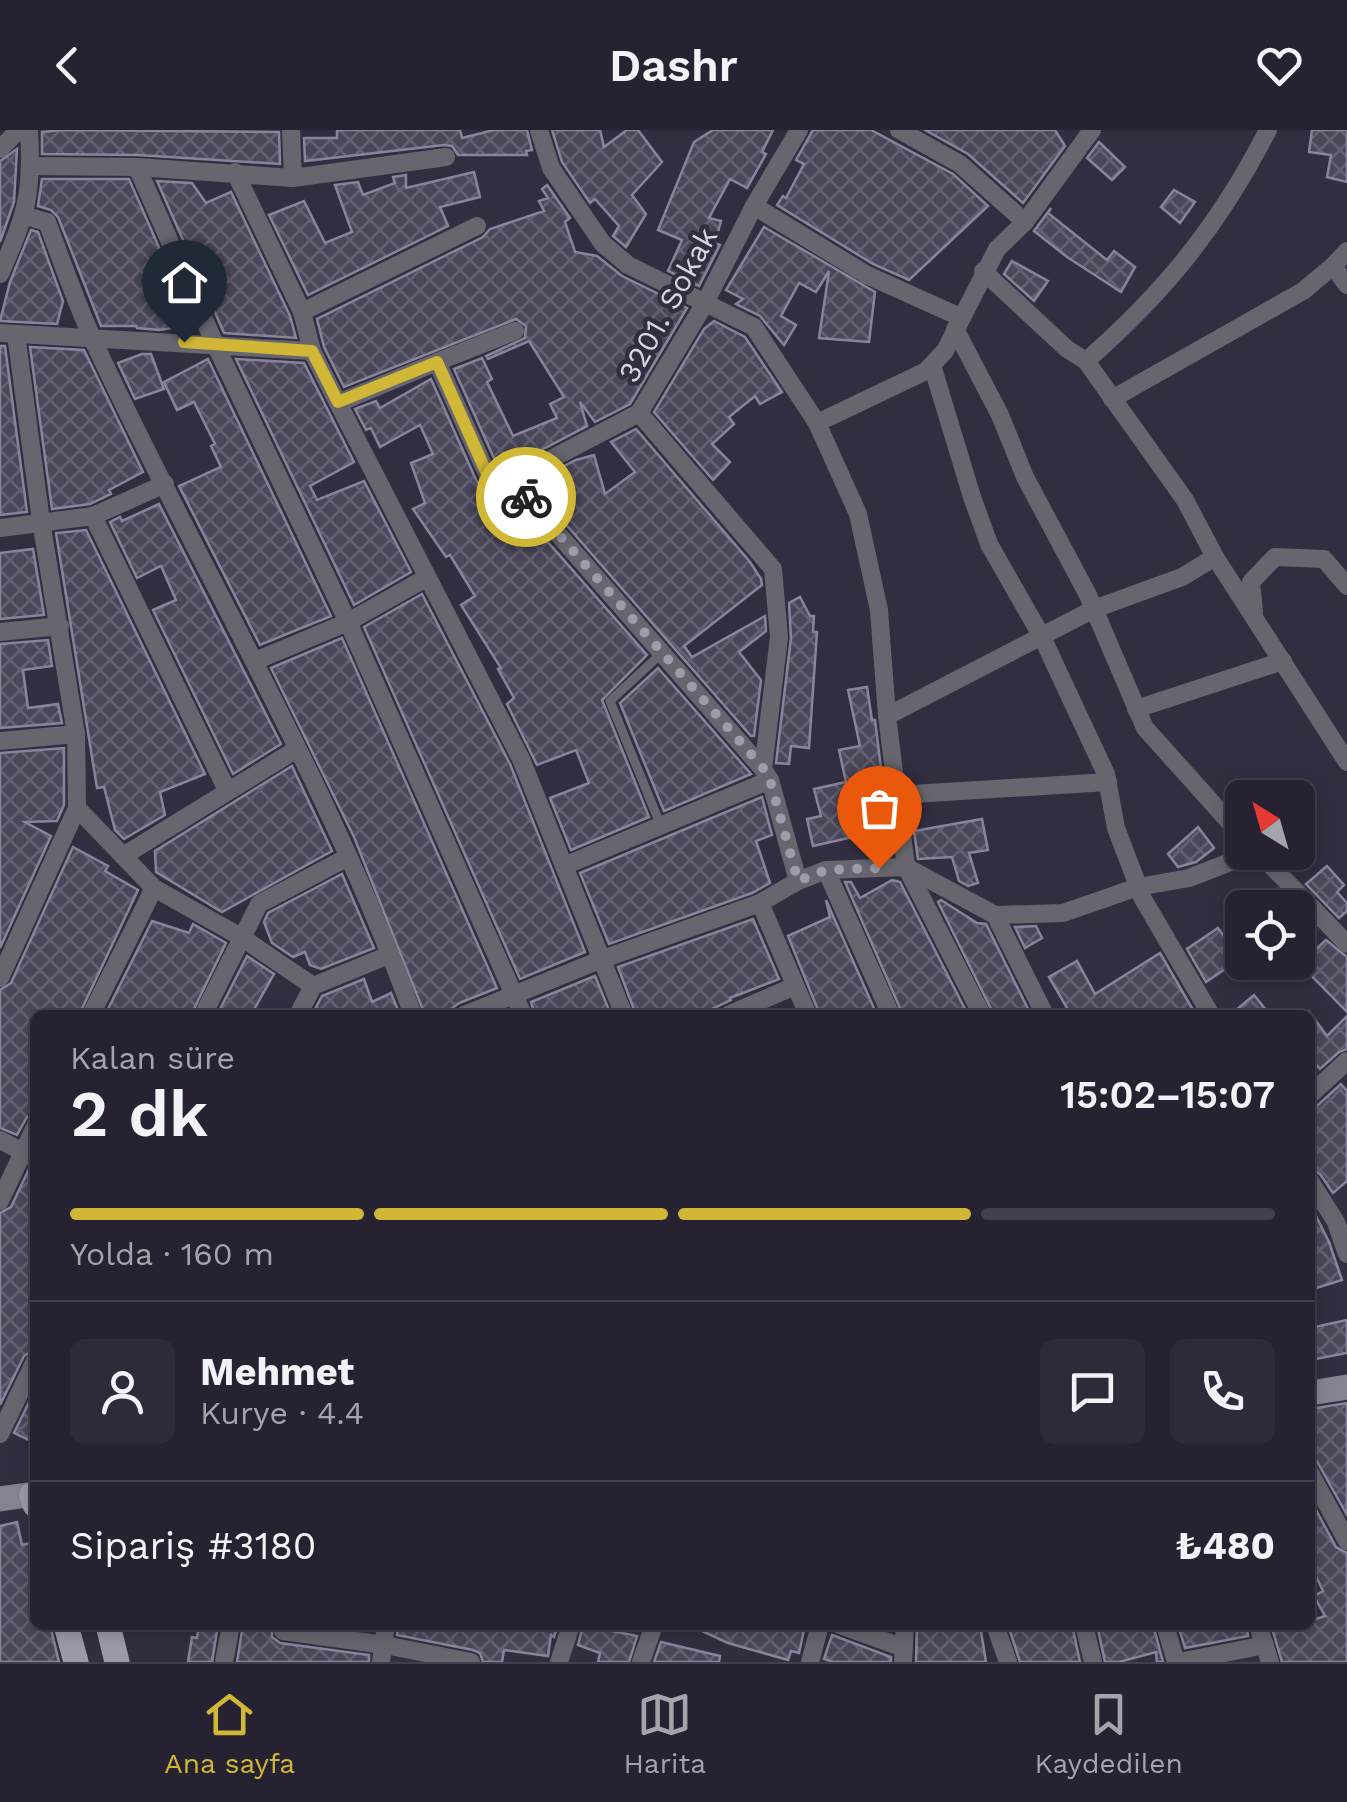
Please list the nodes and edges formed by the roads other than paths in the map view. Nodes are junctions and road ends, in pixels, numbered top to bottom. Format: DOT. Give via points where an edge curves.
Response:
graph roads {
  1 [pos="19,130"];
  2 [pos="29,130"];
  3 [pos="291,130"];
  4 [pos="539,130"];
  5 [pos="799,130"];
  6 [pos="899,130"];
  7 [pos="1092,130"];
  8 [pos="1268,130"];
  9 [pos="0,150"];
  10 [pos="446,158"];
  11 [pos="32,166"];
  12 [pos="137,167"];
  13 [pos="235,172"];
  14 [pos="293,178"];
  15 [pos="754,206"];
  16 [pos="26,216"];
  17 [pos="1024,222"];
  18 [pos="477,226"];
  19 [pos="1347,252"];
  20 [pos="1334,266"];
  21 [pos="983,271"];
  22 [pos="0,274"];
  23 [pos="1347,284"];
  24 [pos="704,302"];
  25 [pos="302,312"];
  26 [pos="958,323"];
  27 [pos="515,332"];
  28 [pos="8,334"];
  29 [pos="93,340"];
  30 [pos="215,344"];
  31 [pos="312,351"];
  32 [pos="1086,361"];
  33 [pos="437,362"];
  34 [pos="932,364"];
  35 [pos="1112,399"];
  36 [pos="338,402"];
  37 [pos="639,413"];
  38 [pos="817,424"];
  39 [pos="511,480"];
  40 [pos="165,484"];
  41 [pos="92,516"];
  42 [pos="41,522"];
  43 [pos="0,528"];
  44 [pos="1215,557"];
  45 [pos="426,578"];
  46 [pos="1347,586"];
  47 [pos="1094,609"];
  48 [pos="1255,619"];
  49 [pos="348,622"];
  50 [pos="60,626"];
  51 [pos="0,632"];
  52 [pos="1042,636"];
  53 [pos="663,652"];
  54 [pos="255,661"];
  55 [pos="1283,662"];
  56 [pos="1136,709"];
  57 [pos="888,716"];
  58 [pos="76,734"];
  59 [pos="0,741"];
  60 [pos="297,749"];
  61 [pos="1347,762"];
  62 [pos="767,774"];
  63 [pos="1108,782"];
  64 [pos="227,790"];
  65 [pos="897,795"];
  66 [pos="77,808"];
  67 [pos="1225,817"];
  68 [pos="661,826"];
  69 [pos="123,856"];
  70 [pos="348,857"];
  71 [pos="1225,864"];
  72 [pos="564,866"];
  73 [pos="906,867"];
  74 [pos="826,870"];
  75 [pos="1275,870"];
  76 [pos="798,881"];
  77 [pos="1138,887"];
  78 [pos="154,888"];
  79 [pos="760,903"];
  80 [pos="995,915"];
  81 [pos="241,937"];
  82 [pos="1347,944"];
  83 [pos="390,955"];
  84 [pos="600,960"];
  85 [pos="0,978"];
  86 [pos="313,986"];
  87 [pos="795,986"];
  88 [pos="515,994"];
  89 [pos="93,1010"];
  90 [pos="206,1010"];
  91 [pos="301,1010"];
  92 [pos="412,1010"];
  93 [pos="476,1010"];
  94 [pos="521,1010"];
  95 [pos="622,1010"];
  96 [pos="740,1010"];
  97 [pos="806,1010"];
  98 [pos="889,1010"];
  99 [pos="979,1010"];
  100 [pos="1043,1010"];
  101 [pos="1208,1010"];
  102 [pos="1344,1069"];
  103 [pos="1315,1091"];
  104 [pos="0,1140"];
  105 [pos="29,1154"];
  106 [pos="1315,1188"];
  107 [pos="0,1201"];
  108 [pos="1347,1254"];
  109 [pos="30,1371"];
  110 [pos="1347,1387"];
  111 [pos="1315,1392"];
  112 [pos="0,1434"];
  113 [pos="1315,1482"];
  114 [pos="30,1496"];
  115 [pos="0,1499"];
  116 [pos="1347,1541"];
  117 [pos="67,1630"];
  118 [pos="109,1630"];
  119 [pos="229,1630"];
  120 [pos="569,1630"];
  121 [pos="652,1630"];
  122 [pos="819,1630"];
  123 [pos="851,1630"];
  124 [pos="997,1630"];
  125 [pos="1085,1630"];
  126 [pos="1167,1630"];
  127 [pos="283,1631"];
  128 [pos="1268,1653"];
  129 [pos="383,1654"];
  130 [pos="904,1655"];
  131 [pos="76,1662"];
  132 [pos="117,1662"];
  133 [pos="224,1662"];
  134 [pos="471,1662"];
  135 [pos="558,1662"];
  136 [pos="640,1662"];
  137 [pos="810,1662"];
  138 [pos="1008,1662"];
  139 [pos="1093,1662"];
  140 [pos="1178,1662"];
  1 -- 9 [label="street"];
  2 -- 11 [label="street"];
  3 -- 14 [label="street"];
  4 -- 24 [label="street" via="551,168 603,244 628,265"];
  5 -- 15 [label="street, 3201. Sokak"];
  6 -- 17 [label="street" via="960,164"];
  7 -- 17 [label="street"];
  8 -- 32 [label="street" via="1192,255"];
  10 -- 14 [label="street"];
  11 -- 12 [label="street"];
  11 -- 16 [label="street"];
  12 -- 13 [label="street"];
  12 -- 30 [label="street"];
  13 -- 14 [label="street"];
  13 -- 25 [label="street"];
  15 -- 24 [label="street, 3201. Sokak"];
  15 -- 26 [label="street"];
  16 -- 22 [label="street"];
  16 -- 29 [label="street" via="47,222"];
  17 -- 21 [label="street"];
  18 -- 25 [label="street"];
  19 -- 20 [label="street"];
  20 -- 23 [label="street"];
  20 -- 35 [label="street" via="1303,291"];
  21 -- 26 [label="street"];
  21 -- 32 [label="street"];
  24 -- 37 [label="street, 3201. Sokak"];
  24 -- 38 [label="street" via="754,327"];
  25 -- 31 [label="street"];
  26 -- 34 [label="street"];
  26 -- 47 [label="street"];
  27 -- 33 [label="street"];
  28 -- 29 [label="street"];
  28 -- 42 [label="street"];
  29 -- 30 [label="street"];
  29 -- 40 [label="street"];
  30 -- 31 [label="street"];
  30 -- 49 [label="street"];
  31 -- 36 [label="street"];
  32 -- 35 [label="street"];
  33 -- 36 [label="street"];
  33 -- 39 [label="street" via="488,476"];
  34 -- 38 [label="street"];
  34 -- 52 [label="street" via="989,544"];
  35 -- 44 [label="street" via="1185,500"];
  36 -- 45 [label="street"];
  37 -- 39 [label="street, 3201. Sokak"];
  37 -- 62 [label="street" via="773,569 779,637"];
  38 -- 57 [label="street" via="858,514 879,610"];
  39 -- 53 [label="street"];
  40 -- 41 [label="street"];
  40 -- 54 [label="street"];
  41 -- 42 [label="street"];
  41 -- 64 [label="street"];
  42 -- 43 [label="street"];
  42 -- 50 [label="street"];
  44 -- 47 [label="street" via="1182,577"];
  44 -- 48 [label="street"];
  45 -- 49 [label="street"];
  45 -- 72 [label="street" via="522,759"];
  46 -- 48 [label="street" via="1324,559 1275,556 1251,582"];
  47 -- 52 [label="street"];
  47 -- 56 [label="street"];
  48 -- 55 [label="street"];
  49 -- 54 [label="street"];
  49 -- 88 [label="street"];
  50 -- 51 [label="street"];
  50 -- 58 [label="street"];
  52 -- 57 [label="street"];
  52 -- 63 [label="street"];
  53 -- 62 [label="street"];
  53 -- 68 [label="lane" via="610,700"];
  54 -- 60 [label="street"];
  55 -- 56 [label="street"];
  55 -- 61 [label="street"];
  56 -- 67 [label="street" via="1145,728"];
  57 -- 65 [label="street"];
  58 -- 59 [label="street"];
  58 -- 66 [label="street"];
  60 -- 64 [label="street"];
  60 -- 70 [label="street"];
  62 -- 68 [label="street"];
  62 -- 76 [label="street"];
  63 -- 65 [label="street"];
  63 -- 77 [label="street"];
  64 -- 69 [label="street"];
  65 -- 73 [label="street"];
  66 -- 69 [label="street"];
  66 -- 85 [label="street"];
  68 -- 72 [label="street"];
  69 -- 78 [label="street"];
  70 -- 81 [label="street" via="258,904"];
  70 -- 83 [label="street"];
  71 -- 77 [label="street"];
  72 -- 84 [label="street"];
  73 -- 74 [label="street"];
  73 -- 80 [label="street"];
  73 -- 99 [label="street"];
  74 -- 76 [label="street"];
  74 -- 98 [label="street"];
  75 -- 82 [label="street"];
  76 -- 79 [label="street"];
  77 -- 80 [label="street" via="1062,913"];
  77 -- 101 [label="street"];
  78 -- 81 [label="street"];
  78 -- 89 [label="street"];
  79 -- 84 [label="street"];
  79 -- 87 [label="street"];
  80 -- 100 [label="street"];
  81 -- 86 [label="street"];
  81 -- 90 [label="street"];
  83 -- 86 [label="street"];
  83 -- 92 [label="street"];
  84 -- 88 [label="street"];
  84 -- 95 [label="street"];
  86 -- 91 [label="street"];
  87 -- 96 [label="street"];
  87 -- 97 [label="street"];
  88 -- 93 [label="street"];
  88 -- 94 [label="street"];
  102 -- 103 [label="street"];
  104 -- 105 [label="street"];
  105 -- 107 [label="street"];
  106 -- 108 [label="street"];
  109 -- 112 [label="street"];
  110 -- 111 [label="main road"];
  113 -- 116 [label="street"];
  114 -- 115 [label="main road"];
  117 -- 131 [label="main road"];
  118 -- 132 [label="main road"];
  119 -- 133 [label="street"];
  120 -- 135 [label="street"];
  121 -- 136 [label="street"];
  122 -- 137 [label="street"];
  123 -- 130 [label="street"];
  124 -- 138 [label="street"];
  125 -- 139 [label="street"];
  126 -- 140 [label="street"];
  127 -- 129 [label="street"];
  128 -- 140 [label="street"];
  129 -- 134 [label="street"];
}
